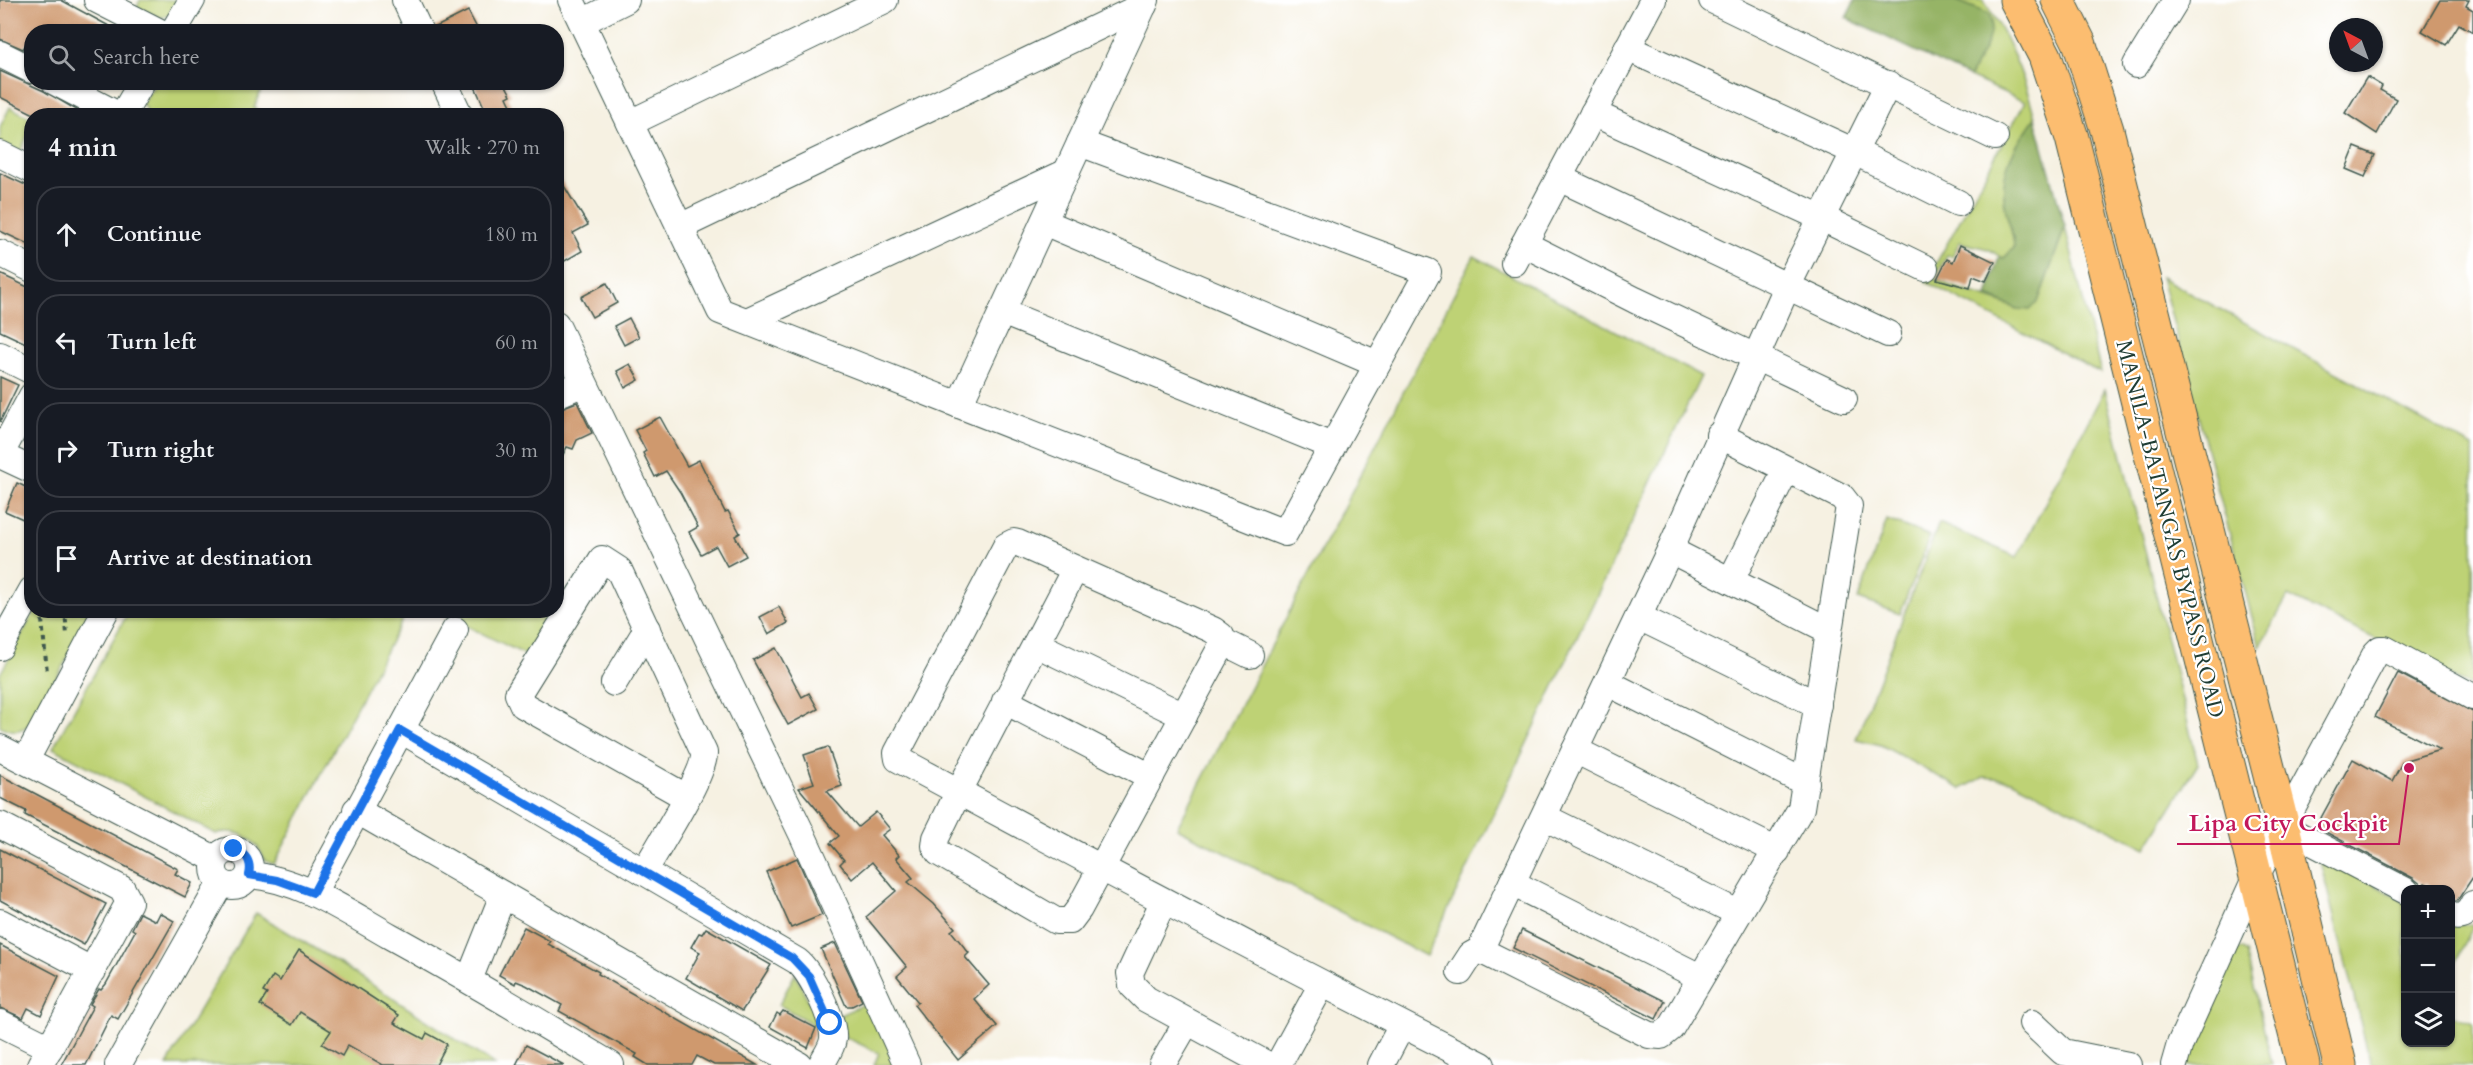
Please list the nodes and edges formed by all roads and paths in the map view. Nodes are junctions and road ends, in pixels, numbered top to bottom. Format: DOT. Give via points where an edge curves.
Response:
graph roads {
  1 [pos="97,0"];
  2 [pos="192,0"];
  3 [pos="405,0"];
  4 [pos="626,0"];
  5 [pos="885,0"];
  6 [pos="1653,0"];
  7 [pos="1712,0"];
  8 [pos="2016,0"];
  9 [pos="2058,0"];
  10 [pos="2176,0"];
  11 [pos="1145,2"];
  12 [pos="577,11"];
  13 [pos="144,24"];
  14 [pos="178,24"];
  15 [pos="416,24"];
  16 [pos="1627,48"];
  17 [pos="0,54"];
  18 [pos="2136,65"];
  19 [pos="24,66"];
  20 [pos="1888,84"];
  21 [pos="71,90"];
  22 [pos="137,90"];
  23 [pos="448,90"];
  24 [pos="105,108"];
  25 [pos="126,108"];
  26 [pos="456,108"];
  27 [pos="1593,113"];
  28 [pos="630,123"];
  29 [pos="1995,136"];
  30 [pos="1080,143"];
  31 [pos="1854,151"];
  32 [pos="0,154"];
  33 [pos="24,166"];
  34 [pos="1067,172"];
  35 [pos="1559,178"];
  36 [pos="1959,203"];
  37 [pos="1822,218"];
  38 [pos="1044,222"];
  39 [pos="680,227"];
  40 [pos="0,253"];
  41 [pos="24,265"];
  42 [pos="1925,268"];
  43 [pos="1787,286"];
  44 [pos="1002,312"];
  45 [pos="747,321"];
  46 [pos="1887,334"];
  47 [pos="564,341"];
  48 [pos="0,355"];
  49 [pos="1756,357"];
  50 [pos="1377,364"];
  51 [pos="24,367"];
  52 [pos="584,383"];
  53 [pos="564,392"];
  54 [pos="1844,399"];
  55 [pos="959,405"];
  56 [pos="24,411"];
  57 [pos="1719,435"];
  58 [pos="1332,446"];
  59 [pos="0,455"];
  60 [pos="24,466"];
  61 [pos="1786,470"];
  62 [pos="1019,521"];
  63 [pos="1008,544"];
  64 [pos="1670,549"];
  65 [pos="1075,569"];
  66 [pos="1731,580"];
  67 [pos="24,616"];
  68 [pos="1639,617"];
  69 [pos="39,618"];
  70 [pos="102,618"];
  71 [pos="647,629"];
  72 [pos="455,630"];
  73 [pos="1828,630"];
  74 [pos="1222,641"];
  75 [pos="1036,644"];
  76 [pos="0,647"];
  77 [pos="1250,655"];
  78 [pos="48,679"];
  79 [pos="1608,682"];
  80 [pos="614,683"];
  81 [pos="2473,697"];
  82 [pos="1005,701"];
  83 [pos="1818,705"];
  84 [pos="1184,716"];
  85 [pos="400,730"];
  86 [pos="0,748"];
  87 [pos="1575,750"];
  88 [pos="26,760"];
  89 [pos="1151,777"];
  90 [pos="1806,783"];
  91 [pos="958,791"];
  92 [pos="686,797"];
  93 [pos="356,810"];
  94 [pos="1544,817"];
  95 [pos="0,825"];
  96 [pos="2283,827"];
  97 [pos="1777,851"];
  98 [pos="215,859"];
  99 [pos="1101,869"];
  100 [pos="644,872"];
  101 [pos="2257,874"];
  102 [pos="249,875"];
  103 [pos="221,883"];
  104 [pos="1512,883"];
  105 [pos="2401,888"];
  106 [pos="313,893"];
  107 [pos="503,895"];
  108 [pos="1163,902"];
  109 [pos="2473,904"];
  110 [pos="1738,913"];
  111 [pos="2455,915"];
  112 [pos="0,922"];
  113 [pos="1480,950"];
  114 [pos="93,971"];
  115 [pos="1461,972"];
  116 [pos="1700,977"];
  117 [pos="469,980"];
  118 [pos="1322,984"];
  119 [pos="1187,1022"];
  120 [pos="0,1023"];
  121 [pos="2032,1023"];
  122 [pos="1402,1025"];
  123 [pos="45,1057"];
  124 [pos="118,1065"];
  125 [pos="611,1065"];
  126 [pos="799,1065"];
  127 [pos="821,1065"];
  128 [pos="907,1065"];
  129 [pos="1162,1065"];
  130 [pos="1268,1065"];
  131 [pos="1278,1065"];
  132 [pos="1381,1065"];
  133 [pos="1482,1065"];
  134 [pos="2128,1065"];
  135 [pos="2174,1065"];
  136 [pos="2303,1065"];
  137 [pos="2340,1065"];
  1 -- 13 [label="street"];
  2 -- 14 [label="street"];
  3 -- 15 [label="street"];
  4 -- 12 [label="street"];
  5 -- 28 [label="street"];
  6 -- 16 [label="street"];
  7 -- 20 [label="street"];
  8 -- 101 [label="main road, MANILA-BATANGAS BYPASS ROAD" via="2045,56 2072,138"];
  9 -- 96 [label="main road, MANILA-BATANGAS BYPASS ROAD" via="2079,42 2101,109"];
  10 -- 18 [label="street"];
  11 -- 30 [label="street"];
  11 -- 39 [label="street"];
  12 -- 28 [label="street"];
  16 -- 27 [label="street"];
  16 -- 31 [label="street"];
  17 -- 19 [label="street"];
  20 -- 29 [label="street"];
  20 -- 31 [label="street"];
  21 -- 24 [label="street"];
  22 -- 25 [label="street"];
  23 -- 26 [label="street"];
  27 -- 35 [label="street"];
  27 -- 37 [label="street"];
  28 -- 39 [label="street"];
  30 -- 34 [label="street"];
  30 -- 50 [label="street" via="1428,272"];
  31 -- 36 [label="street"];
  31 -- 37 [label="street"];
  32 -- 33 [label="street"];
  34 -- 38 [label="street"];
  34 -- 45 [label="street"];
  35 -- 43 [label="street"];
  35 -- 49 [label="street" via="1519,253 1635,300"];
  37 -- 42 [label="street"];
  37 -- 43 [label="street"];
  38 -- 44 [label="street"];
  38 -- 50 [label="street"];
  39 -- 45 [label="street" via="720,311"];
  40 -- 41 [label="street"];
  43 -- 46 [label="street"];
  43 -- 49 [label="street"];
  44 -- 55 [label="street"];
  44 -- 58 [label="street"];
  45 -- 55 [label="street"];
  47 -- 52 [label="street"];
  48 -- 51 [label="street"];
  49 -- 54 [label="street"];
  49 -- 57 [label="street"];
  50 -- 58 [label="street"];
  52 -- 53 [label="street"];
  52 -- 128 [label="street"];
  55 -- 58 [label="street" via="1285,533"];
  56 -- 59 [label="street"];
  57 -- 61 [label="street"];
  57 -- 64 [label="street"];
  59 -- 60 [label="street"];
  61 -- 66 [label="street"];
  61 -- 73 [label="street" via="1842,497 1849,506"];
  62 -- 63 [label="street"];
  63 -- 65 [label="street" via="1014,542"];
  63 -- 91 [label="street" via="897,753 898,759"];
  64 -- 66 [label="street"];
  64 -- 68 [label="street"];
  65 -- 74 [label="street" via="1213,630"];
  65 -- 75 [label="street"];
  66 -- 73 [label="street"];
  67 -- 76 [label="street"];
  68 -- 79 [label="street"];
  68 -- 83 [label="street"];
  69 -- 78 [label="path"];
  70 -- 88 [label="street"];
  71 -- 80 [label="street"];
  71 -- 92 [label="street" via="704,753 704,762"];
  71 -- 92 [label="street" via="616,566 600,560 513,698"];
  72 -- 85 [label="street"];
  73 -- 83 [label="street"];
  74 -- 77 [label="street"];
  74 -- 84 [label="street"];
  75 -- 82 [label="street"];
  75 -- 84 [label="street"];
  79 -- 87 [label="street"];
  79 -- 90 [label="street"];
  81 -- 96 [label="street" via="2380,649"];
  82 -- 89 [label="street"];
  82 -- 91 [label="street"];
  83 -- 90 [label="street"];
  84 -- 89 [label="street"];
  85 -- 93 [label="street"];
  85 -- 100 [label="street"];
  86 -- 88 [label="street"];
  87 -- 94 [label="street"];
  87 -- 97 [label="street"];
  88 -- 98 [label="street"];
  89 -- 99 [label="street"];
  90 -- 97 [label="street" via="1801,808"];
  91 -- 99 [label="street"];
  91 -- 99 [label="street" via="936,838 939,853 1056,921 1064,923 1075,915"];
  92 -- 100 [label="street"];
  93 -- 106 [label="street"];
  93 -- 107 [label="street"];
  94 -- 104 [label="street"];
  94 -- 110 [label="street"];
  95 -- 114 [label="street" via="122,889 128,896 129,907"];
  96 -- 101 [label="street"];
  96 -- 105 [label="street"];
  96 -- 137 [label="main road, MANILA-BATANGAS BYPASS ROAD"];
  97 -- 110 [label="street"];
  98 -- 102 [label="street" via="226,850 241,851 250,863"];
  98 -- 103 [label="street" via="213,872"];
  99 -- 108 [label="street"];
  100 -- 127 [label="street" via="801,965 814,984 832,1029 832,1043"];
  101 -- 135 [label="street"];
  101 -- 136 [label="main road, MANILA-BATANGAS BYPASS ROAD"];
  102 -- 103 [label="street" via="236,886"];
  102 -- 106 [label="street"];
  103 -- 124 [label="street"];
  104 -- 113 [label="street"];
  104 -- 116 [label="street"];
  106 -- 117 [label="street"];
  107 -- 117 [label="street"];
  107 -- 126 [label="street"];
  108 -- 118 [label="street"];
  108 -- 119 [label="street" via="1130,973 1130,982 1146,999"];
  109 -- 111 [label="street" via="2469,912"];
  110 -- 116 [label="street"];
  112 -- 114 [label="street"];
  113 -- 115 [label="street" via="1471,955"];
  113 -- 116 [label="street" via="1655,1036 1671,1028"];
  114 -- 123 [label="street"];
  117 -- 125 [label="street"];
  118 -- 122 [label="street"];
  118 -- 131 [label="street"];
  119 -- 129 [label="street"];
  119 -- 130 [label="street"];
  120 -- 123 [label="street"];
  121 -- 134 [label="street" via="2064,1052"];
  122 -- 132 [label="street"];
  122 -- 133 [label="street"];
}
